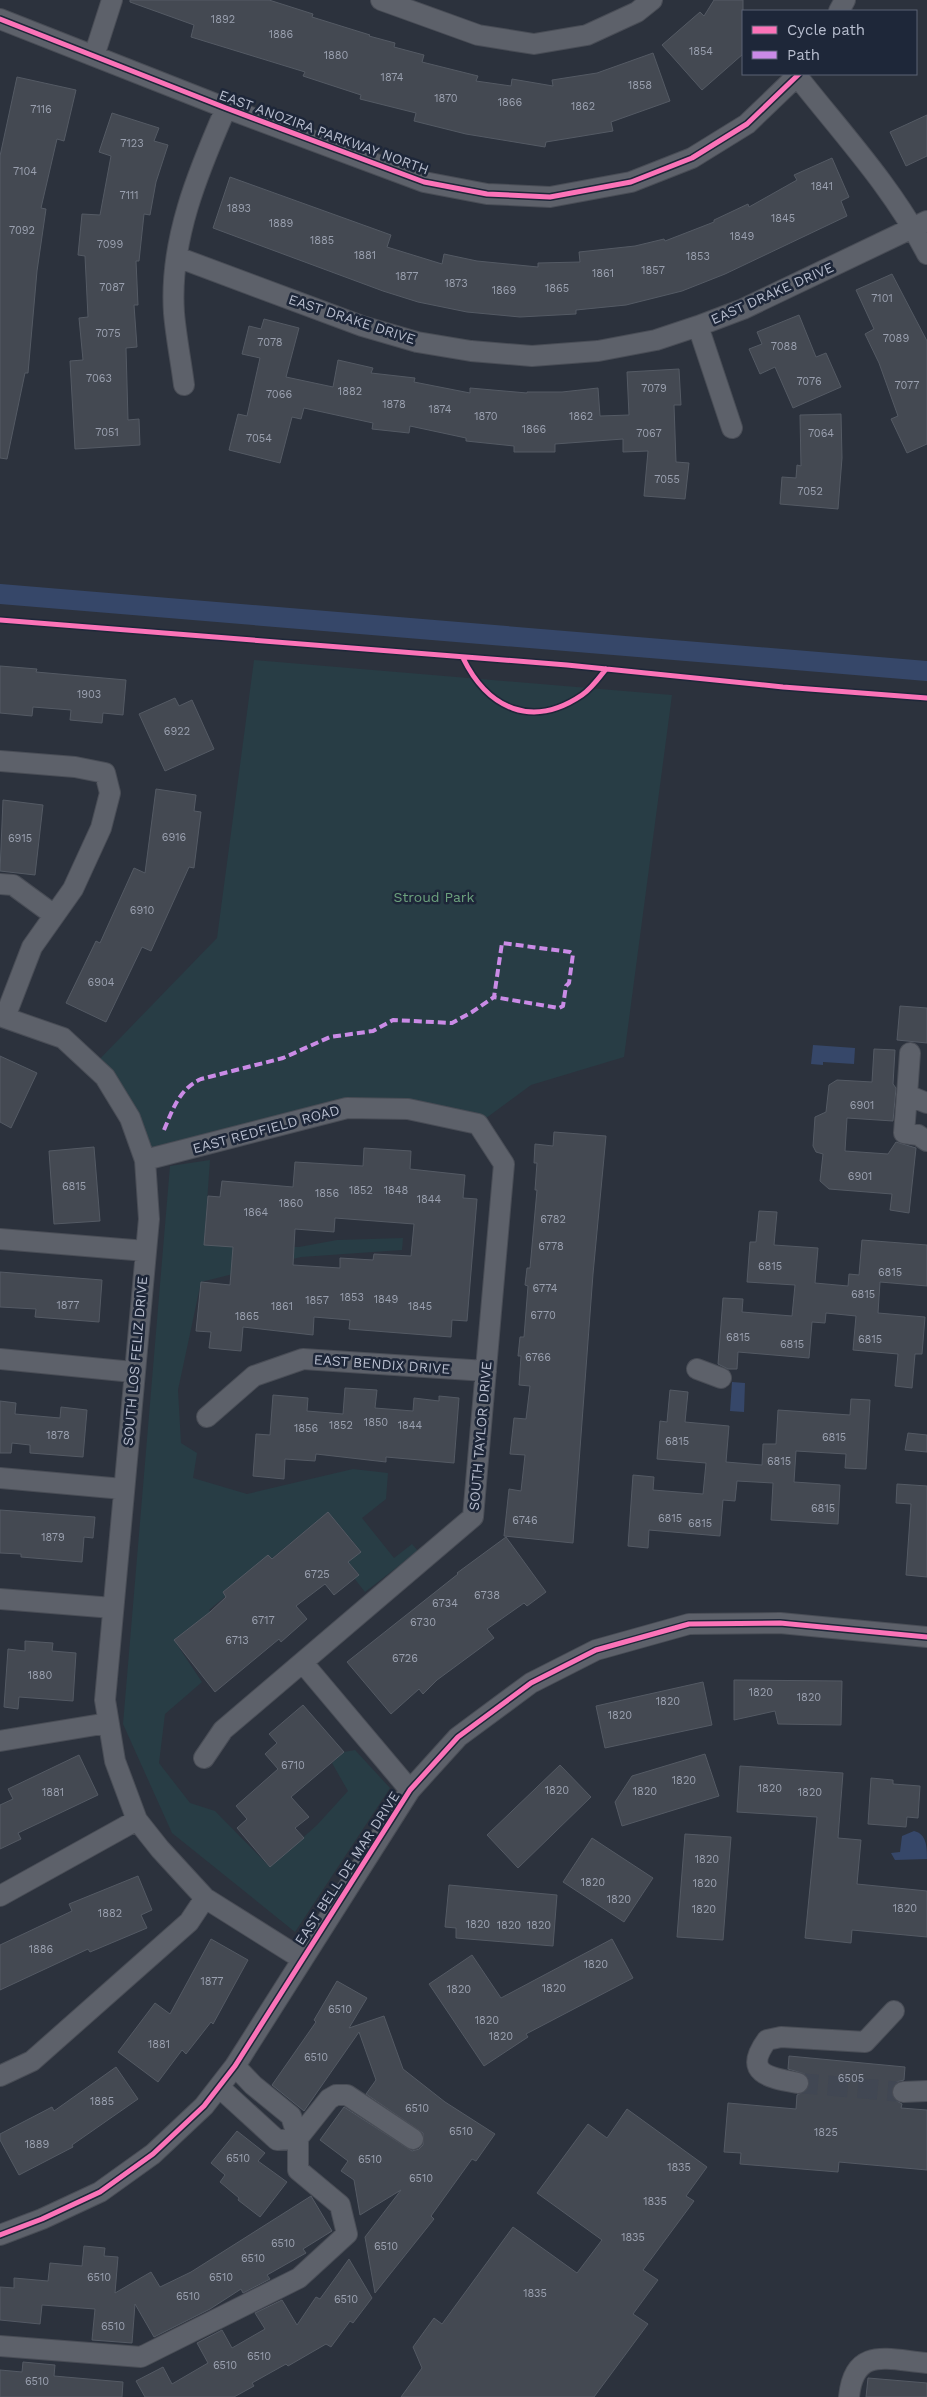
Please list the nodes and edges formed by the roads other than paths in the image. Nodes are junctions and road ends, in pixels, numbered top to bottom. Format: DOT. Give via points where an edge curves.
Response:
graph roads {
  1 [pos="112,0"];
  2 [pos="381,0"];
  3 [pos="652,0"];
  4 [pos="0,19"];
  5 [pos="94,56"];
  6 [pos="798,75"];
  7 [pos="226,108"];
  8 [pos="920,224"];
  9 [pos="927,254"];
  10 [pos="177,257"];
  11 [pos="698,326"];
  12 [pos="184,384"];
  13 [pos="732,428"];
  14 [pos="0,761"];
  15 [pos="0,884"];
  16 [pos="54,916"];
  17 [pos="3,1016"];
  18 [pos="910,1053"];
  19 [pos="907,1095"];
  20 [pos="927,1103"];
  21 [pos="478,1124"];
  22 [pos="927,1141"];
  23 [pos="145,1160"];
  24 [pos="0,1239"];
  25 [pos="146,1251"];
  26 [pos="0,1359"];
  27 [pos="696,1369"];
  28 [pos="486,1371"];
  29 [pos="133,1372"];
  30 [pos="721,1378"];
  31 [pos="206,1417"];
  32 [pos="0,1478"];
  33 [pos="123,1489"];
  34 [pos="0,1599"];
  35 [pos="113,1608"];
  36 [pos="927,1637"];
  37 [pos="303,1663"];
  38 [pos="108,1723"];
  39 [pos="0,1742"];
  40 [pos="204,1758"];
  41 [pos="410,1790"];
  42 [pos="137,1820"];
  43 [pos="0,1896"];
  44 [pos="205,1898"];
  45 [pos="302,1959"];
  46 [pos="894,2011"];
  47 [pos="235,2066"];
  48 [pos="0,2076"];
  49 [pos="798,2083"];
  50 [pos="219,2087"];
  51 [pos="927,2091"];
  52 [pos="903,2092"];
  53 [pos="298,2138"];
  54 [pos="413,2139"];
  55 [pos="0,2235"];
  56 [pos="0,2346"];
  57 [pos="927,2363"];
  58 [pos="849,2397"];
  1 -- 5 [label="street"];
  2 -- 3 [label="street" via="478,35 534,44 587,35 637,12"];
  4 -- 5 [label="street, EAST ANOZIRA PARKWAY NORTH"];
  5 -- 7 [label="street, EAST ANOZIRA PARKWAY NORTH"];
  6 -- 7 [label="street, EAST ANOZIRA PARKWAY NORTH" via="747,124 692,158 631,182 550,197 487,194 424,182"];
  6 -- 8 [label="street" via="877,176"];
  7 -- 10 [label="street" via="198,173"];
  8 -- 9 [label="street"];
  8 -- 11 [label="street, EAST DRAKE DRIVE" via="743,309"];
  10 -- 11 [label="street, EAST DRAKE DRIVE" via="362,326 417,342 471,351 532,356 598,351 656,340"];
  10 -- 12 [label="street" via="174,312"];
  11 -- 13 [label="street"];
  14 -- 16 [label="street, SOUTH LOS FELIZ DRIVE" via="75,767 105,773 110,793 101,828 73,889"];
  15 -- 16 [label="street" via="13,885"];
  16 -- 17 [label="street, SOUTH LOS FELIZ DRIVE" via="32,947"];
  17 -- 23 [label="street, SOUTH LOS FELIZ DRIVE" via="62,1038 105,1077 130,1118"];
  18 -- 19 [label="street"];
  19 -- 20 [label="street"];
  19 -- 22 [label="street" via="904,1133 918,1135"];
  21 -- 23 [label="street, EAST REDFIELD ROAD" via="408,1109 347,1108"];
  21 -- 28 [label="street, SOUTH TAYLOR DRIVE" via="504,1164"];
  23 -- 25 [label="street, SOUTH LOS FELIZ DRIVE" via="149,1219"];
  24 -- 25 [label="street"];
  25 -- 29 [label="street, SOUTH LOS FELIZ DRIVE"];
  26 -- 29 [label="street"];
  27 -- 30 [label="street"];
  28 -- 31 [label="street, EAST BENDIX DRIVE" via="303,1359 254,1376"];
  28 -- 37 [label="street, SOUTH TAYLOR DRIVE" via="473,1517"];
  29 -- 33 [label="street, SOUTH LOS FELIZ DRIVE"];
  32 -- 33 [label="street"];
  33 -- 35 [label="street, SOUTH LOS FELIZ DRIVE"];
  34 -- 35 [label="street"];
  35 -- 38 [label="street, SOUTH LOS FELIZ DRIVE" via="105,1700"];
  36 -- 41 [label="street, EAST BELL DE MAR DRIVE" via="780,1623 732,1623 690,1624 623,1641 596,1650 531,1683 458,1737"];
  37 -- 40 [label="street, SOUTH TAYLOR DRIVE" via="222,1730"];
  37 -- 41 [label="street"];
  38 -- 39 [label="street"];
  38 -- 42 [label="street, SOUTH LOS FELIZ DRIVE" via="115,1761"];
  41 -- 45 [label="street, EAST BELL DE MAR DRIVE"];
  42 -- 43 [label="street"];
  42 -- 44 [label="street, SOUTH LOS FELIZ DRIVE"];
  44 -- 45 [label="street, SOUTH LOS FELIZ DRIVE"];
  44 -- 48 [label="street" via="189,1922 32,2061"];
  45 -- 47 [label="street, EAST BELL DE MAR DRIVE"];
  46 -- 49 [label="street" via="865,2042 781,2037 767,2040 757,2058 761,2070 770,2078"];
  47 -- 50 [label="street, EAST BELL DE MAR DRIVE"];
  47 -- 53 [label="street" via="292,2116"];
  50 -- 53 [label="street" via="277,2140"];
  50 -- 55 [label="street, EAST BELL DE MAR DRIVE" via="204,2106 153,2154 100,2192"];
  51 -- 52 [label="street"];
  53 -- 54 [label="street" via="336,2094 347,2095"];
  53 -- 56 [label="street" via="298,2170 340,2205 346,2234 299,2278 141,2357"];
  57 -- 58 [label="street" via="881,2359 865,2362 854,2374"];
}
